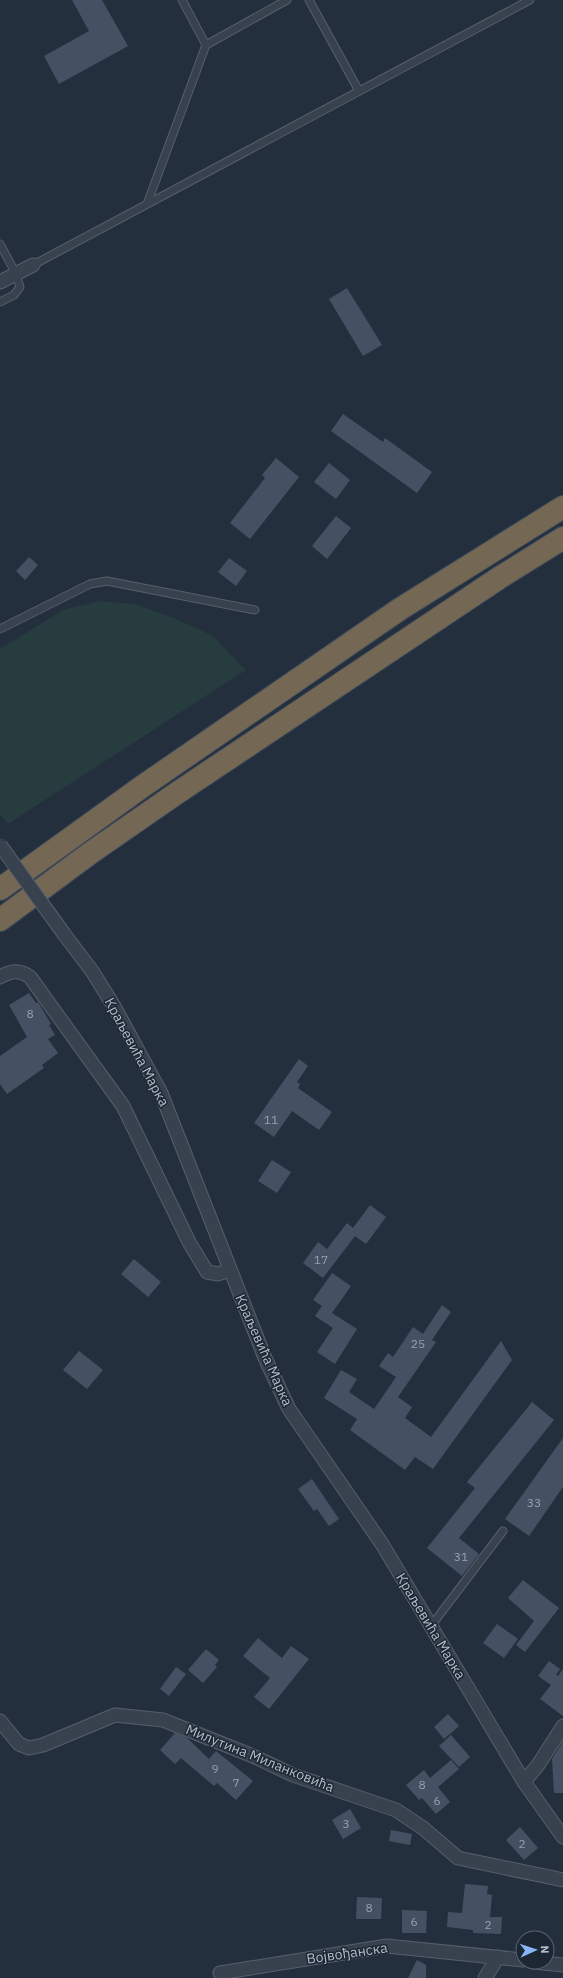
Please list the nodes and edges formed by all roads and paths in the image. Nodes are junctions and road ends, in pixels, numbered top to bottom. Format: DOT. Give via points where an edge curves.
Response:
graph roads {
  1 [pos="182,0"];
  2 [pos="287,0"];
  3 [pos="309,0"];
  4 [pos="530,0"];
  5 [pos="206,45"];
  6 [pos="359,91"];
  7 [pos="146,204"];
  8 [pos="1,248"];
  9 [pos="33,265"];
  10 [pos="16,274"];
  11 [pos="0,282"];
  12 [pos="0,302"];
  13 [pos="563,507"];
  14 [pos="563,538"];
  15 [pos="255,610"];
  16 [pos="0,629"];
  17 [pos="0,845"];
  18 [pos="0,889"];
  19 [pos="0,920"];
  20 [pos="0,977"];
  21 [pos="229,1270"];
  22 [pos="503,1531"];
  23 [pos="432,1626"];
  24 [pos="1,1722"];
  25 [pos="563,1726"];
  26 [pos="524,1782"];
  27 [pos="563,1837"];
  28 [pos="563,1880"];
  29 [pos="498,1957"];
  30 [pos="515,1959"];
  31 [pos="220,1974"];
  32 [pos="485,1978"];
  1 -- 5 [label="lane"];
  2 -- 5 [label="lane"];
  3 -- 6 [label="lane"];
  4 -- 6 [label="lane"];
  5 -- 7 [label="lane"];
  6 -- 7 [label="lane"];
  7 -- 9 [label="lane"];
  8 -- 10 [label="lane"];
  9 -- 10 [label="street"];
  10 -- 11 [label="street"];
  10 -- 12 [label="lane" via="20,287 14,295"];
  13 -- 18 [label="highway" via="400,609 143,786"];
  14 -- 19 [label="highway" via="498,578 177,793"];
  15 -- 16 [label="lane" via="107,581 90,584"];
  17 -- 21 [label="street, Краљевића Марка, bridge" via="92,971 154,1079 181,1141"];
  20 -- 21 [label="street" via="10,972 22,971 30,976 123,1106 189,1242 207,1272 218,1274"];
  21 -- 23 [label="street, Краљевића Марка" via="289,1409 382,1544"];
  22 -- 23 [label="lane"];
  23 -- 26 [label="street, Краљевића Марка"];
  24 -- 28 [label="street, Милутина Миланковића" via="19,1744 29,1748 44,1746 115,1715 163,1720 293,1775 396,1810 423,1828 458,1858"];
  25 -- 26 [label="street"];
  26 -- 27 [label="street, Краљевића Марка"];
  29 -- 30 [label="street, Војвођанска"];
  29 -- 31 [label="street, Војвођанска" via="387,1946"];
  29 -- 32 [label="street"];
}
